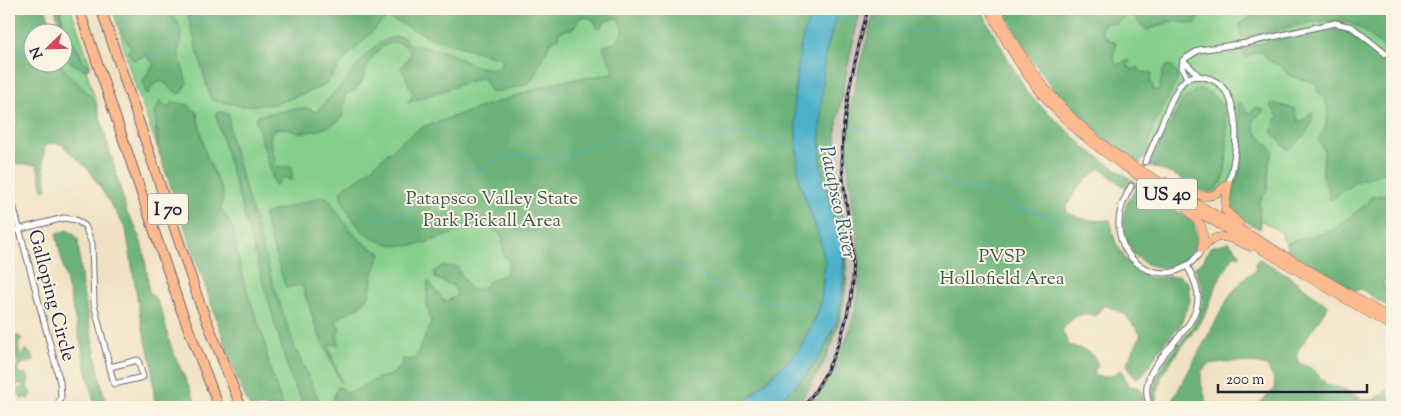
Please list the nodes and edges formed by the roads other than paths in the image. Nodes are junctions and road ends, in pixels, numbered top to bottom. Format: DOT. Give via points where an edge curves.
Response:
graph roads {
  1 [pos="79,9"];
  2 [pos="101,9"];
  3 [pos="990,9"];
  4 [pos="997,9"];
  5 [pos="1392,59"];
  6 [pos="1183,60"];
  7 [pos="1199,76"];
  8 [pos="1187,78"];
  9 [pos="1145,162"];
  10 [pos="1157,180"];
  11 [pos="1228,184"];
  12 [pos="1131,186"];
  13 [pos="9,190"];
  14 [pos="1169,195"];
  15 [pos="20,229"];
  16 [pos="9,232"];
  17 [pos="1268,246"];
  18 [pos="1202,249"];
  19 [pos="1272,255"];
  20 [pos="1187,266"];
  21 [pos="1392,319"];
  22 [pos="1392,326"];
  23 [pos="110,368"];
  24 [pos="57,407"];
  25 [pos="219,407"];
  26 [pos="242,407"];
  27 [pos="1150,407"];
  1 -- 25 [label="highway, I 70" via="180,307"];
  2 -- 26 [label="highway, I 70" via="196,292"];
  3 -- 14 [label="main road, US 40" via="1018,62 1063,118 1103,153"];
  4 -- 10 [label="main road, US 40" via="1026,62 1065,111 1108,149"];
  5 -- 6 [label="street" via="1352,27 1335,23 1199,50"];
  6 -- 7 [label="street"];
  6 -- 8 [label="street"];
  7 -- 8 [label="street"];
  7 -- 11 [label="street" via="1220,84 1232,102 1235,138"];
  8 -- 9 [label="street" via="1177,90"];
  10 -- 11 [label="main road" via="1204,197 1216,195"];
  10 -- 17 [label="main road, US 40"];
  11 -- 17 [label="main road" via="1224,205 1227,214"];
  12 -- 20 [label="street" via="1121,207 1119,222 1122,242 1128,254 1143,268 1161,274"];
  13 -- 15 [label="street, Galloping Circle"];
  14 -- 18 [label="main road" via="1199,220 1204,236"];
  14 -- 19 [label="main road, US 40"];
  15 -- 16 [label="street"];
  15 -- 23 [label="street" via="64,218 85,226 92,244 94,304"];
  15 -- 24 [label="street, Galloping Circle" via="60,380 61,398"];
  17 -- 21 [label="main road, US 40"];
  18 -- 19 [label="main road" via="1212,239 1221,236"];
  18 -- 20 [label="street"];
  19 -- 22 [label="main road, US 40"];
  20 -- 27 [label="street" via="1196,288 1196,309 1148,379 1146,389"];
  23 -- 23 [label="street" via="138,360 143,377 114,384"];
}
